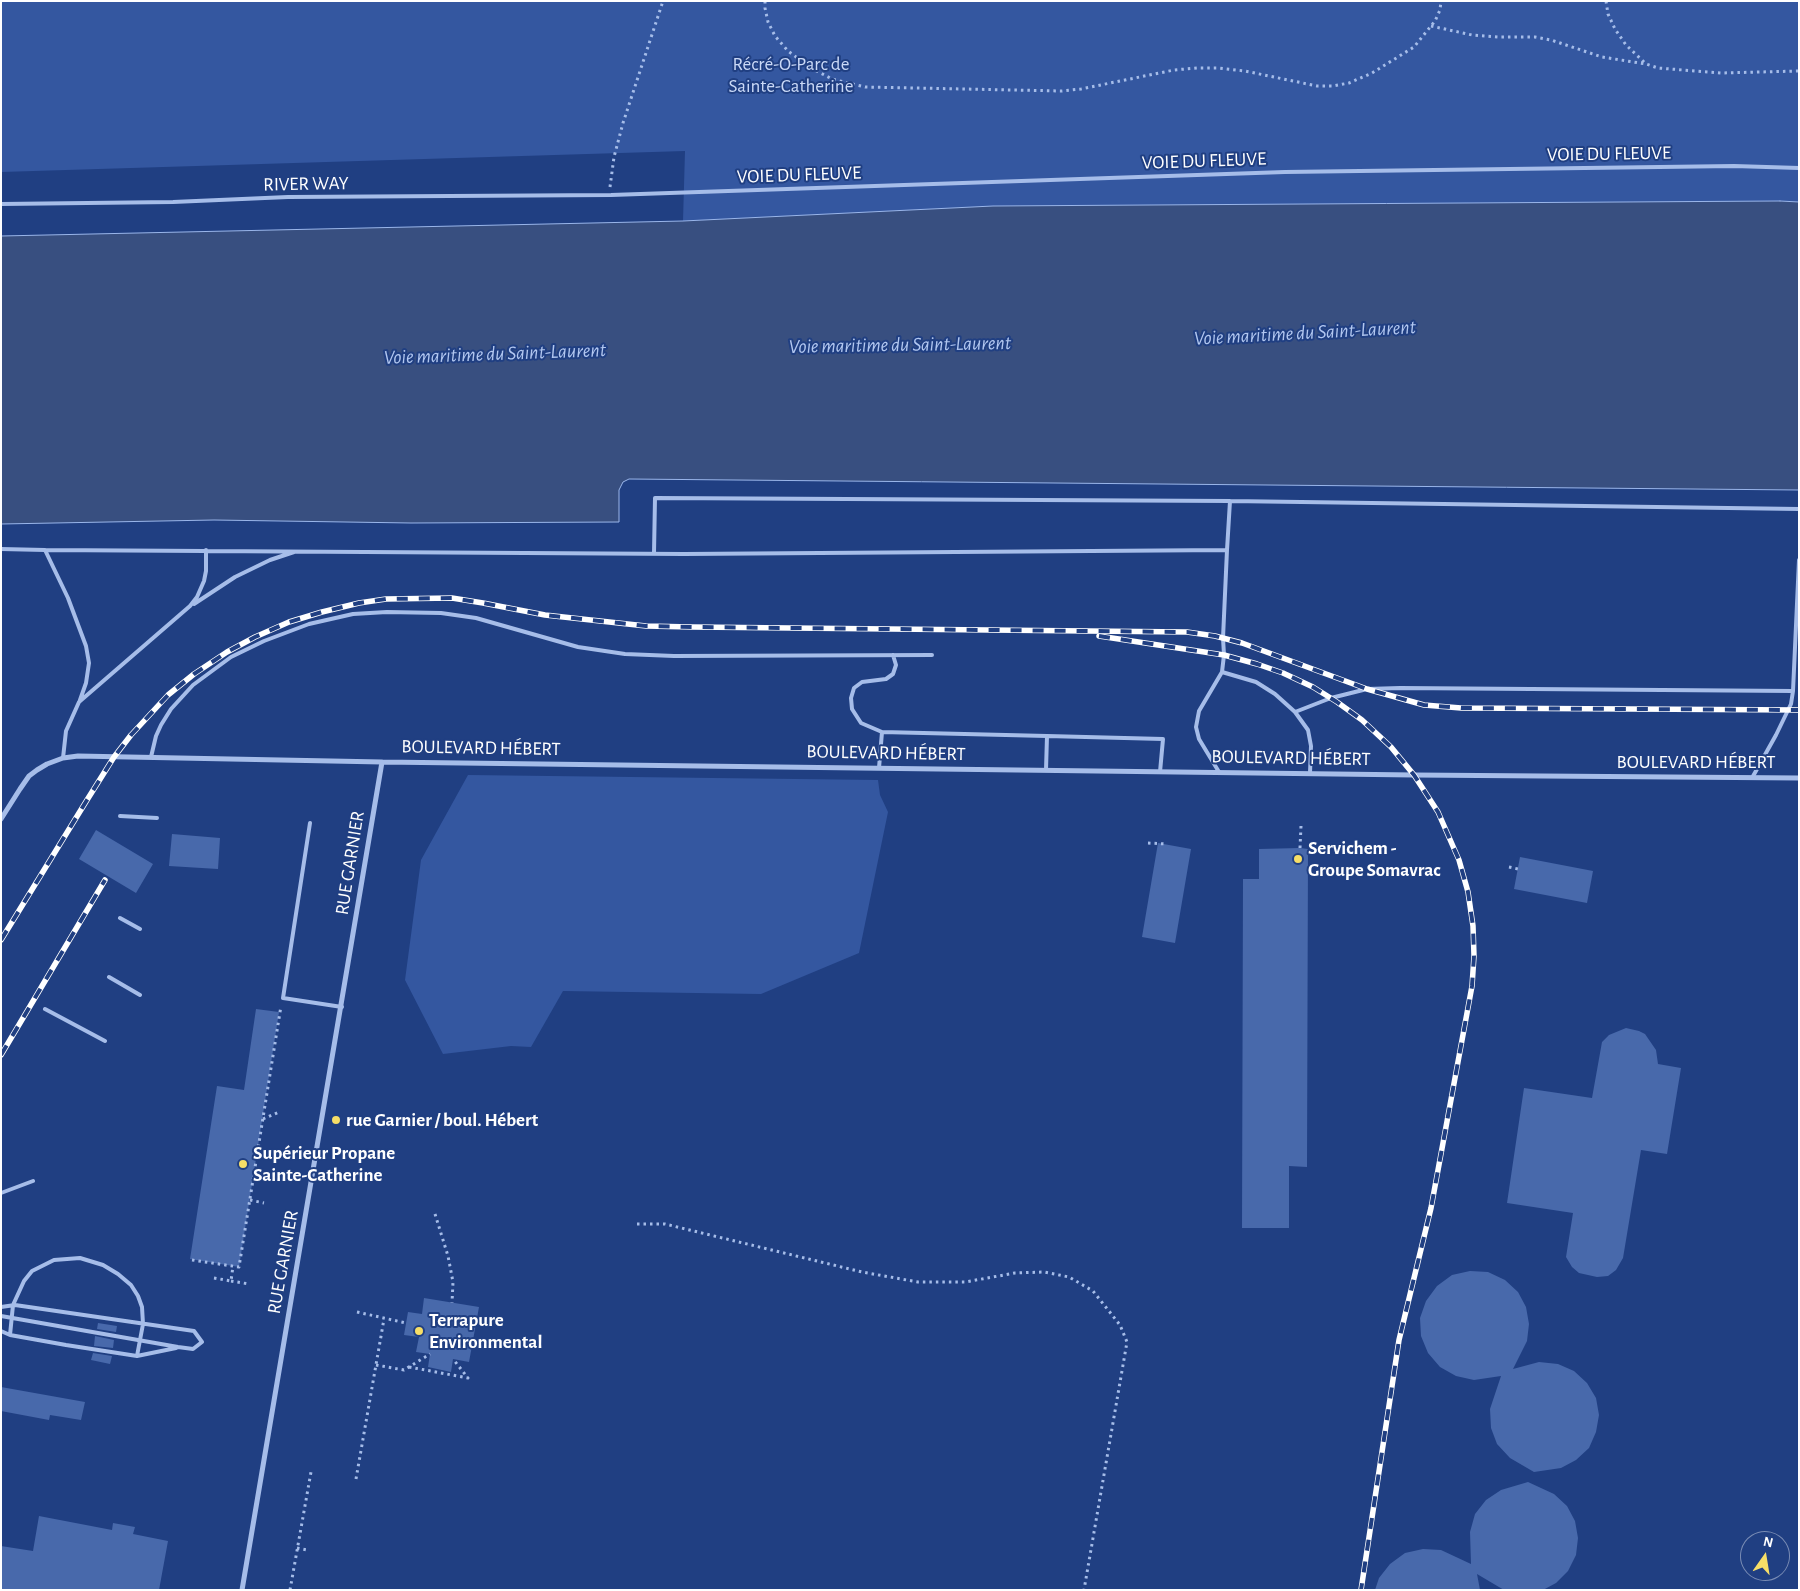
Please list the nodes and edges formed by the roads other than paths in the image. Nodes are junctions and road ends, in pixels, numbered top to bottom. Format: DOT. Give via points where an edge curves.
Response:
graph roads {
  1 [pos="1799,168"];
  2 [pos="611,195"];
  3 [pos="1,204"];
  4 [pos="1230,501"];
  5 [pos="1799,509"];
  6 [pos="1,550"];
  7 [pos="45,550"];
  8 [pos="206,550"];
  9 [pos="1228,550"];
  10 [pos="299,551"];
  11 [pos="654,553"];
  12 [pos="1799,560"];
  13 [pos="190,606"];
  14 [pos="893,655"];
  15 [pos="932,655"];
  16 [pos="1222,672"];
  17 [pos="1793,691"];
  18 [pos="79,702"];
  19 [pos="1295,712"];
  20 [pos="882,732"];
  21 [pos="1047,736"];
  22 [pos="63,758"];
  23 [pos="151,758"];
  24 [pos="382,762"];
  25 [pos="879,768"];
  26 [pos="1046,770"];
  27 [pos="1160,772"];
  28 [pos="1219,772"];
  29 [pos="1310,773"];
  30 [pos="1752,778"];
  31 [pos="1799,778"];
  32 [pos="120,816"];
  33 [pos="156,818"];
  34 [pos="1,819"];
  35 [pos="310,823"];
  36 [pos="120,918"];
  37 [pos="140,929"];
  38 [pos="109,977"];
  39 [pos="140,995"];
  40 [pos="342,1007"];
  41 [pos="45,1009"];
  42 [pos="105,1042"];
  43 [pos="33,1181"];
  44 [pos="1,1193"];
  45 [pos="13,1305"];
  46 [pos="1,1307"];
  47 [pos="1,1316"];
  48 [pos="11,1318"];
  49 [pos="143,1324"];
  50 [pos="1,1331"];
  51 [pos="10,1334"];
  52 [pos="141,1341"];
  53 [pos="178,1348"];
  54 [pos="137,1356"];
  55 [pos="242,1590"];
  1 -- 2 [label="lane, VOIE DU FLEUVE" via="1734,166 1285,172"];
  2 -- 3 [label="lane, RIVER WAY" via="288,197"];
  4 -- 5 [label="lane"];
  4 -- 9 [label="lane"];
  4 -- 11 [label="lane" via="655,498"];
  6 -- 7 [label="lane"];
  7 -- 8 [label="lane"];
  7 -- 18 [label="lane" via="86,646 89,664"];
  8 -- 10 [label="lane"];
  8 -- 13 [label="lane" via="204,580"];
  9 -- 11 [label="lane"];
  9 -- 16 [label="lane"];
  10 -- 11 [label="lane"];
  10 -- 13 [label="lane" via="235,576"];
  12 -- 17 [label="lane"];
  13 -- 18 [label="lane"];
  14 -- 15 [label="lane"];
  14 -- 20 [label="lane" via="896,665 893,674 886,679 862,682 854,688 851,698 852,709 861,723"];
  14 -- 23 [label="lane" via="625,654 578,646 476,618 442,613 353,614 309,624 264,642 231,658 193,685 161,725"];
  16 -- 19 [label="lane" via="1256,682"];
  16 -- 28 [label="lane" via="1199,711 1196,727 1199,739"];
  17 -- 19 [label="lane" via="1367,689"];
  17 -- 30 [label="lane" via="1789,710"];
  18 -- 22 [label="lane" via="66,731"];
  19 -- 29 [label="lane" via="1308,730"];
  20 -- 21 [label="lane"];
  20 -- 25 [label="lane"];
  21 -- 26 [label="lane"];
  21 -- 27 [label="lane" via="1163,739"];
  22 -- 23 [label="street, BOULEVARD HÉBERT"];
  22 -- 34 [label="street, BOULEVARD HÉBERT" via="29,776"];
  23 -- 24 [label="street, BOULEVARD HÉBERT"];
  24 -- 25 [label="street, BOULEVARD HÉBERT"];
  24 -- 40 [label="street, RUE GARNIER"];
  25 -- 26 [label="street, BOULEVARD HÉBERT"];
  26 -- 27 [label="street, BOULEVARD HÉBERT"];
  27 -- 28 [label="street, BOULEVARD HÉBERT"];
  28 -- 29 [label="street, BOULEVARD HÉBERT"];
  29 -- 30 [label="street, BOULEVARD HÉBERT"];
  30 -- 31 [label="street, BOULEVARD HÉBERT"];
  32 -- 33 [label="lane"];
  35 -- 40 [label="lane" via="283,998"];
  36 -- 37 [label="lane"];
  38 -- 39 [label="lane"];
  40 -- 55 [label="street, RUE GARNIER"];
  41 -- 42 [label="lane"];
  43 -- 44 [label="lane"];
  45 -- 46 [label="lane"];
  45 -- 48 [label="lane"];
  45 -- 49 [label="lane"];
  45 -- 49 [label="lane" via="32,1271 54,1260 80,1258 104,1265 131,1285 142,1307"];
  47 -- 48 [label="lane"];
  48 -- 51 [label="lane"];
  48 -- 52 [label="lane"];
  49 -- 52 [label="lane"];
  49 -- 53 [label="lane" via="194,1331 202,1342 192,1349"];
  50 -- 51 [label="lane"];
  51 -- 54 [label="lane"];
  52 -- 53 [label="lane"];
  52 -- 54 [label="lane"];
  53 -- 54 [label="lane"];
}
